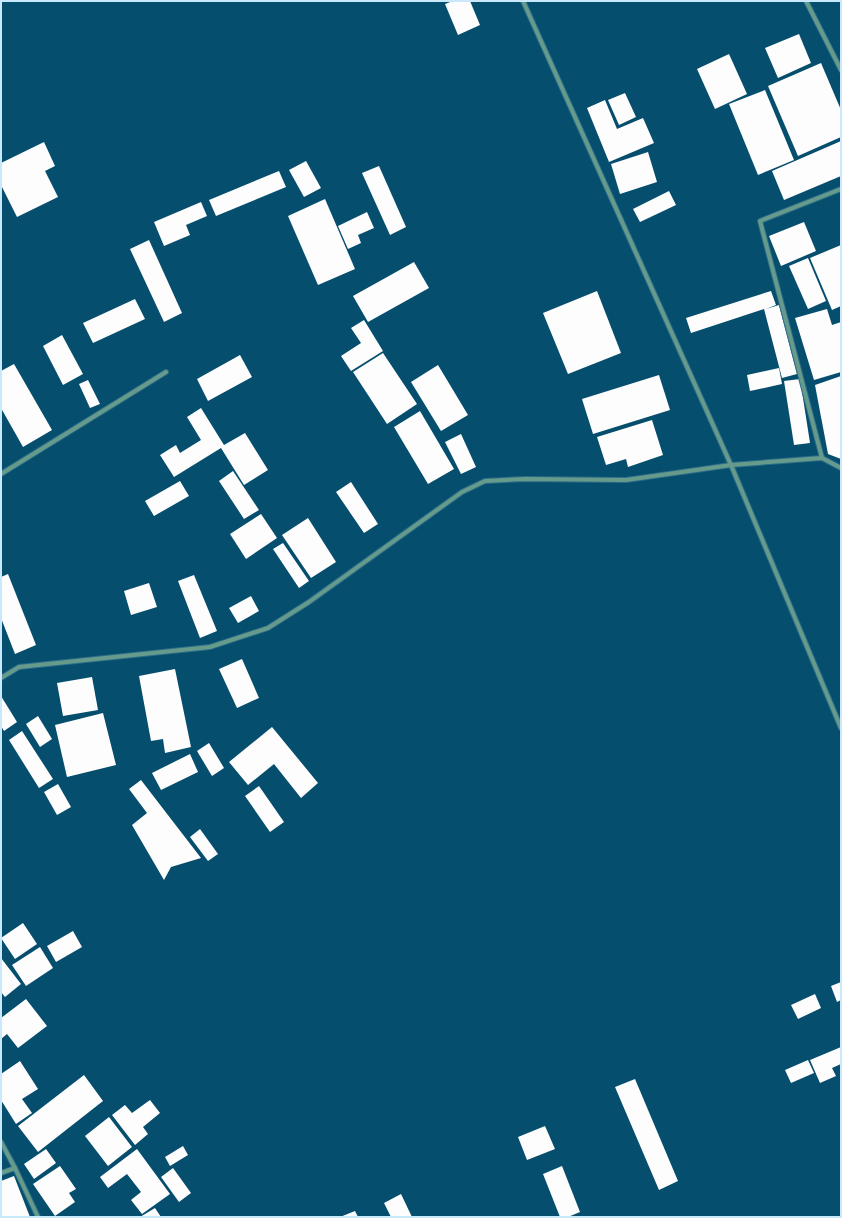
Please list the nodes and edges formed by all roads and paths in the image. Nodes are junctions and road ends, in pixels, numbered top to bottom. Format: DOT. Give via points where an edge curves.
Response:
graph roads {
  1 [pos="523,1"];
  2 [pos="806,1"];
  3 [pos="841,70"];
  4 [pos="841,189"];
  5 [pos="166,372"];
  6 [pos="822,458"];
  7 [pos="731,465"];
  8 [pos="841,468"];
  9 [pos="1,474"];
  10 [pos="1,678"];
  11 [pos="841,728"];
  12 [pos="1,1142"];
  13 [pos="15,1168"];
  14 [pos="1,1173"];
  15 [pos="38,1217"];
  1 -- 7 [label="street"];
  2 -- 3 [label="street"];
  4 -- 6 [label="street" via="760,221"];
  5 -- 9 [label="street"];
  6 -- 7 [label="street"];
  6 -- 8 [label="street"];
  7 -- 10 [label="street" via="626,480 485,481 462,492 309,602 268,628 210,647 19,667"];
  7 -- 11 [label="street"];
  12 -- 13 [label="street"];
  13 -- 14 [label="street"];
  13 -- 15 [label="street"];
}
